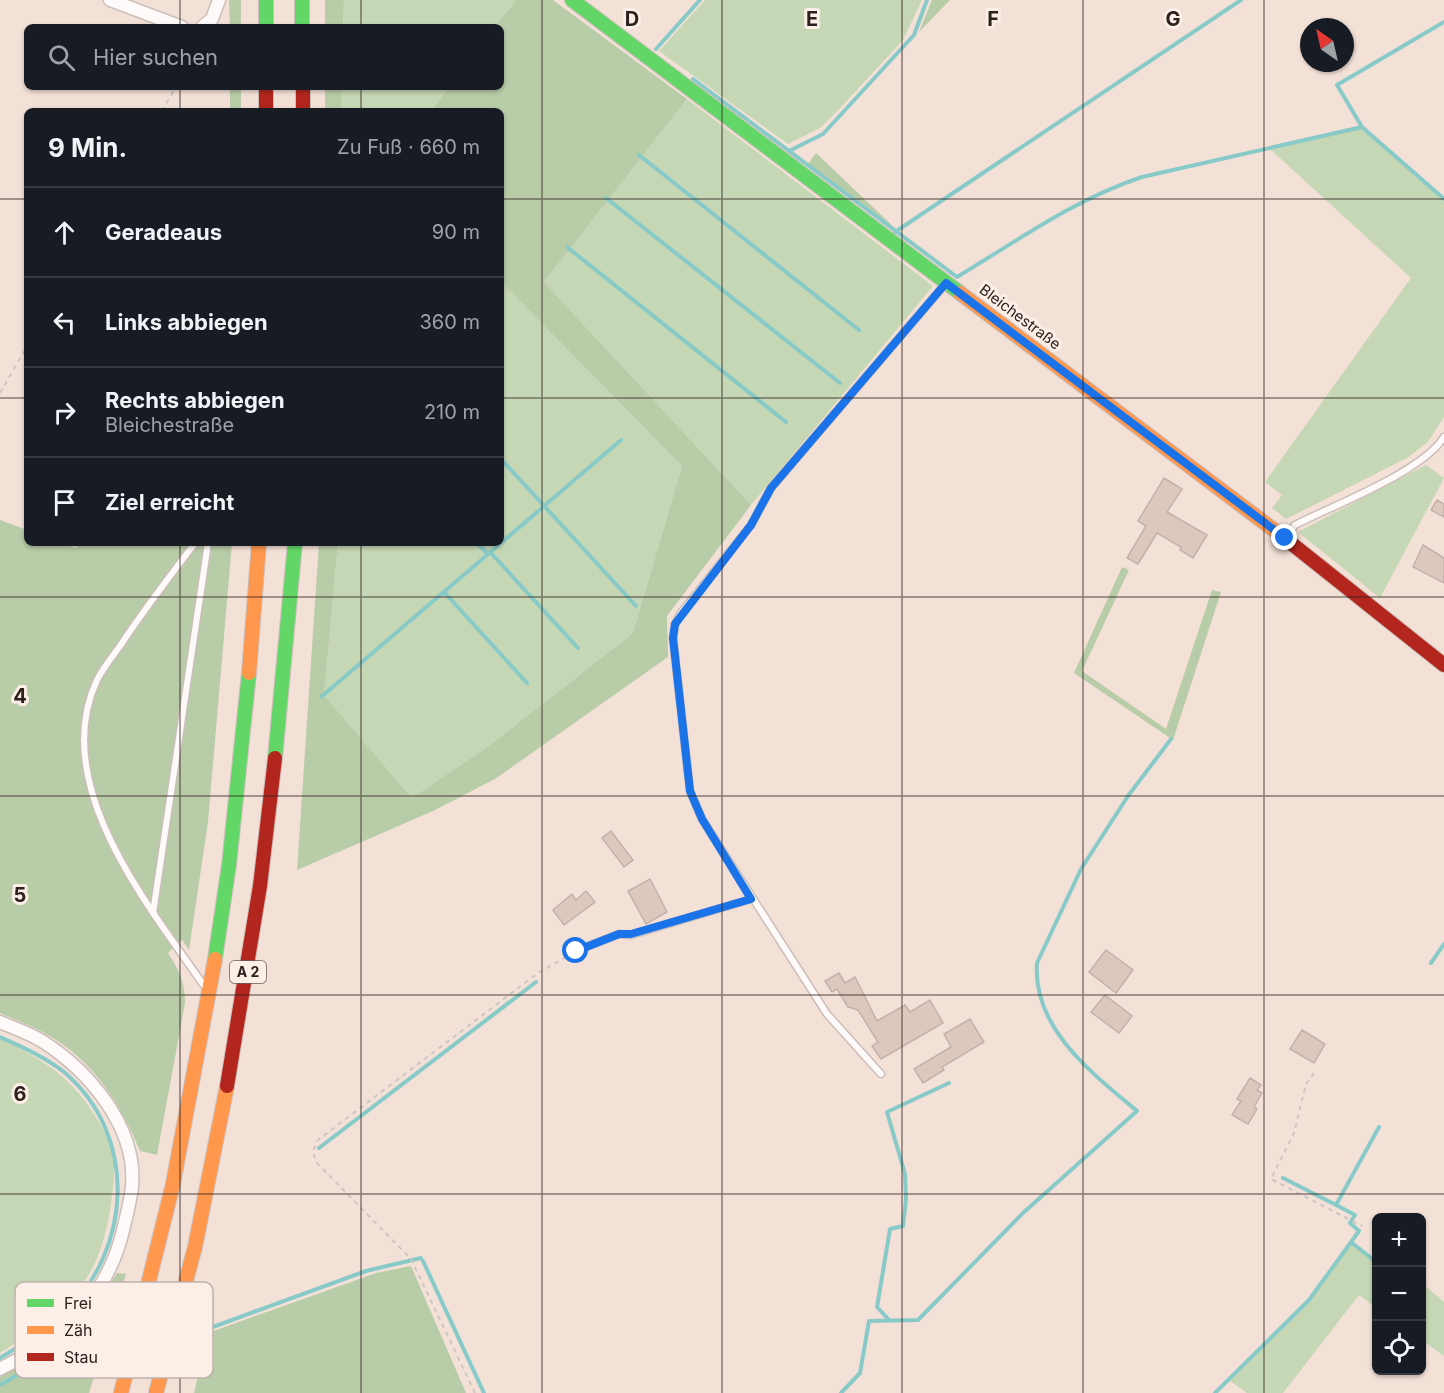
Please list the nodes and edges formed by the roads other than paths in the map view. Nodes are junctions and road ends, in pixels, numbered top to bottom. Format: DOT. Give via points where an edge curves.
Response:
graph roads {
  1 [pos="110,0"];
  2 [pos="219,0"];
  3 [pos="266,0"];
  4 [pos="302,0"];
  5 [pos="572,0"];
  6 [pos="174,24"];
  7 [pos="206,24"];
  8 [pos="266,24"];
  9 [pos="302,24"];
  10 [pos="266,90"];
  11 [pos="303,90"];
  12 [pos="266,108"];
  13 [pos="303,108"];
  14 [pos="946,283"];
  15 [pos="1444,437"];
  16 [pos="1285,538"];
  17 [pos="193,546"];
  18 [pos="208,546"];
  19 [pos="259,546"];
  20 [pos="295,546"];
  21 [pos="1444,665"];
  22 [pos="751,899"];
  23 [pos="153,913"];
  24 [pos="576,951"];
  25 [pos="209,994"];
  26 [pos="0,1022"];
  27 [pos="881,1074"];
  28 [pos="103,1282"];
  29 [pos="148,1282"];
  30 [pos="185,1282"];
  31 [pos="15,1360"];
  32 [pos="0,1369"];
  33 [pos="125,1378"];
  34 [pos="160,1378"];
  35 [pos="121,1393"];
  36 [pos="156,1393"];
  1 -- 6 [label="street"];
  2 -- 7 [label="street" via="212,19"];
  3 -- 8 [label="main road"];
  4 -- 9 [label="main road"];
  5 -- 14 [label="main road, Bleichestraße"];
  10 -- 12 [label="main road"];
  11 -- 13 [label="main road"];
  14 -- 16 [label="main road, Bleichestraße"];
  14 -- 22 [label="lane" via="771,488 751,525 675,624 673,638 690,791 702,819"];
  15 -- 16 [label="lane" via="1437,448 1412,466 1295,525"];
  16 -- 21 [label="main road, Bleichestraße"];
  17 -- 23 [label="lane" via="97,680 86,719 84,761 103,826"];
  18 -- 23 [label="lane"];
  19 -- 25 [label="main road, A 2" via="231,845"];
  20 -- 30 [label="main road, A 2" via="284,691 248,972"];
  22 -- 24 [label="lane" via="631,934 619,934"];
  22 -- 27 [label="lane" via="826,1014"];
  23 -- 25 [label="lane"];
  25 -- 29 [label="main road, A 2"];
  26 -- 28 [label="street" via="40,1041 75,1066 102,1096 123,1136 132,1185 120,1243"];
  31 -- 32 [label="street"];
  33 -- 35 [label="main road, A 2"];
  34 -- 36 [label="main road, A 2"];
}
